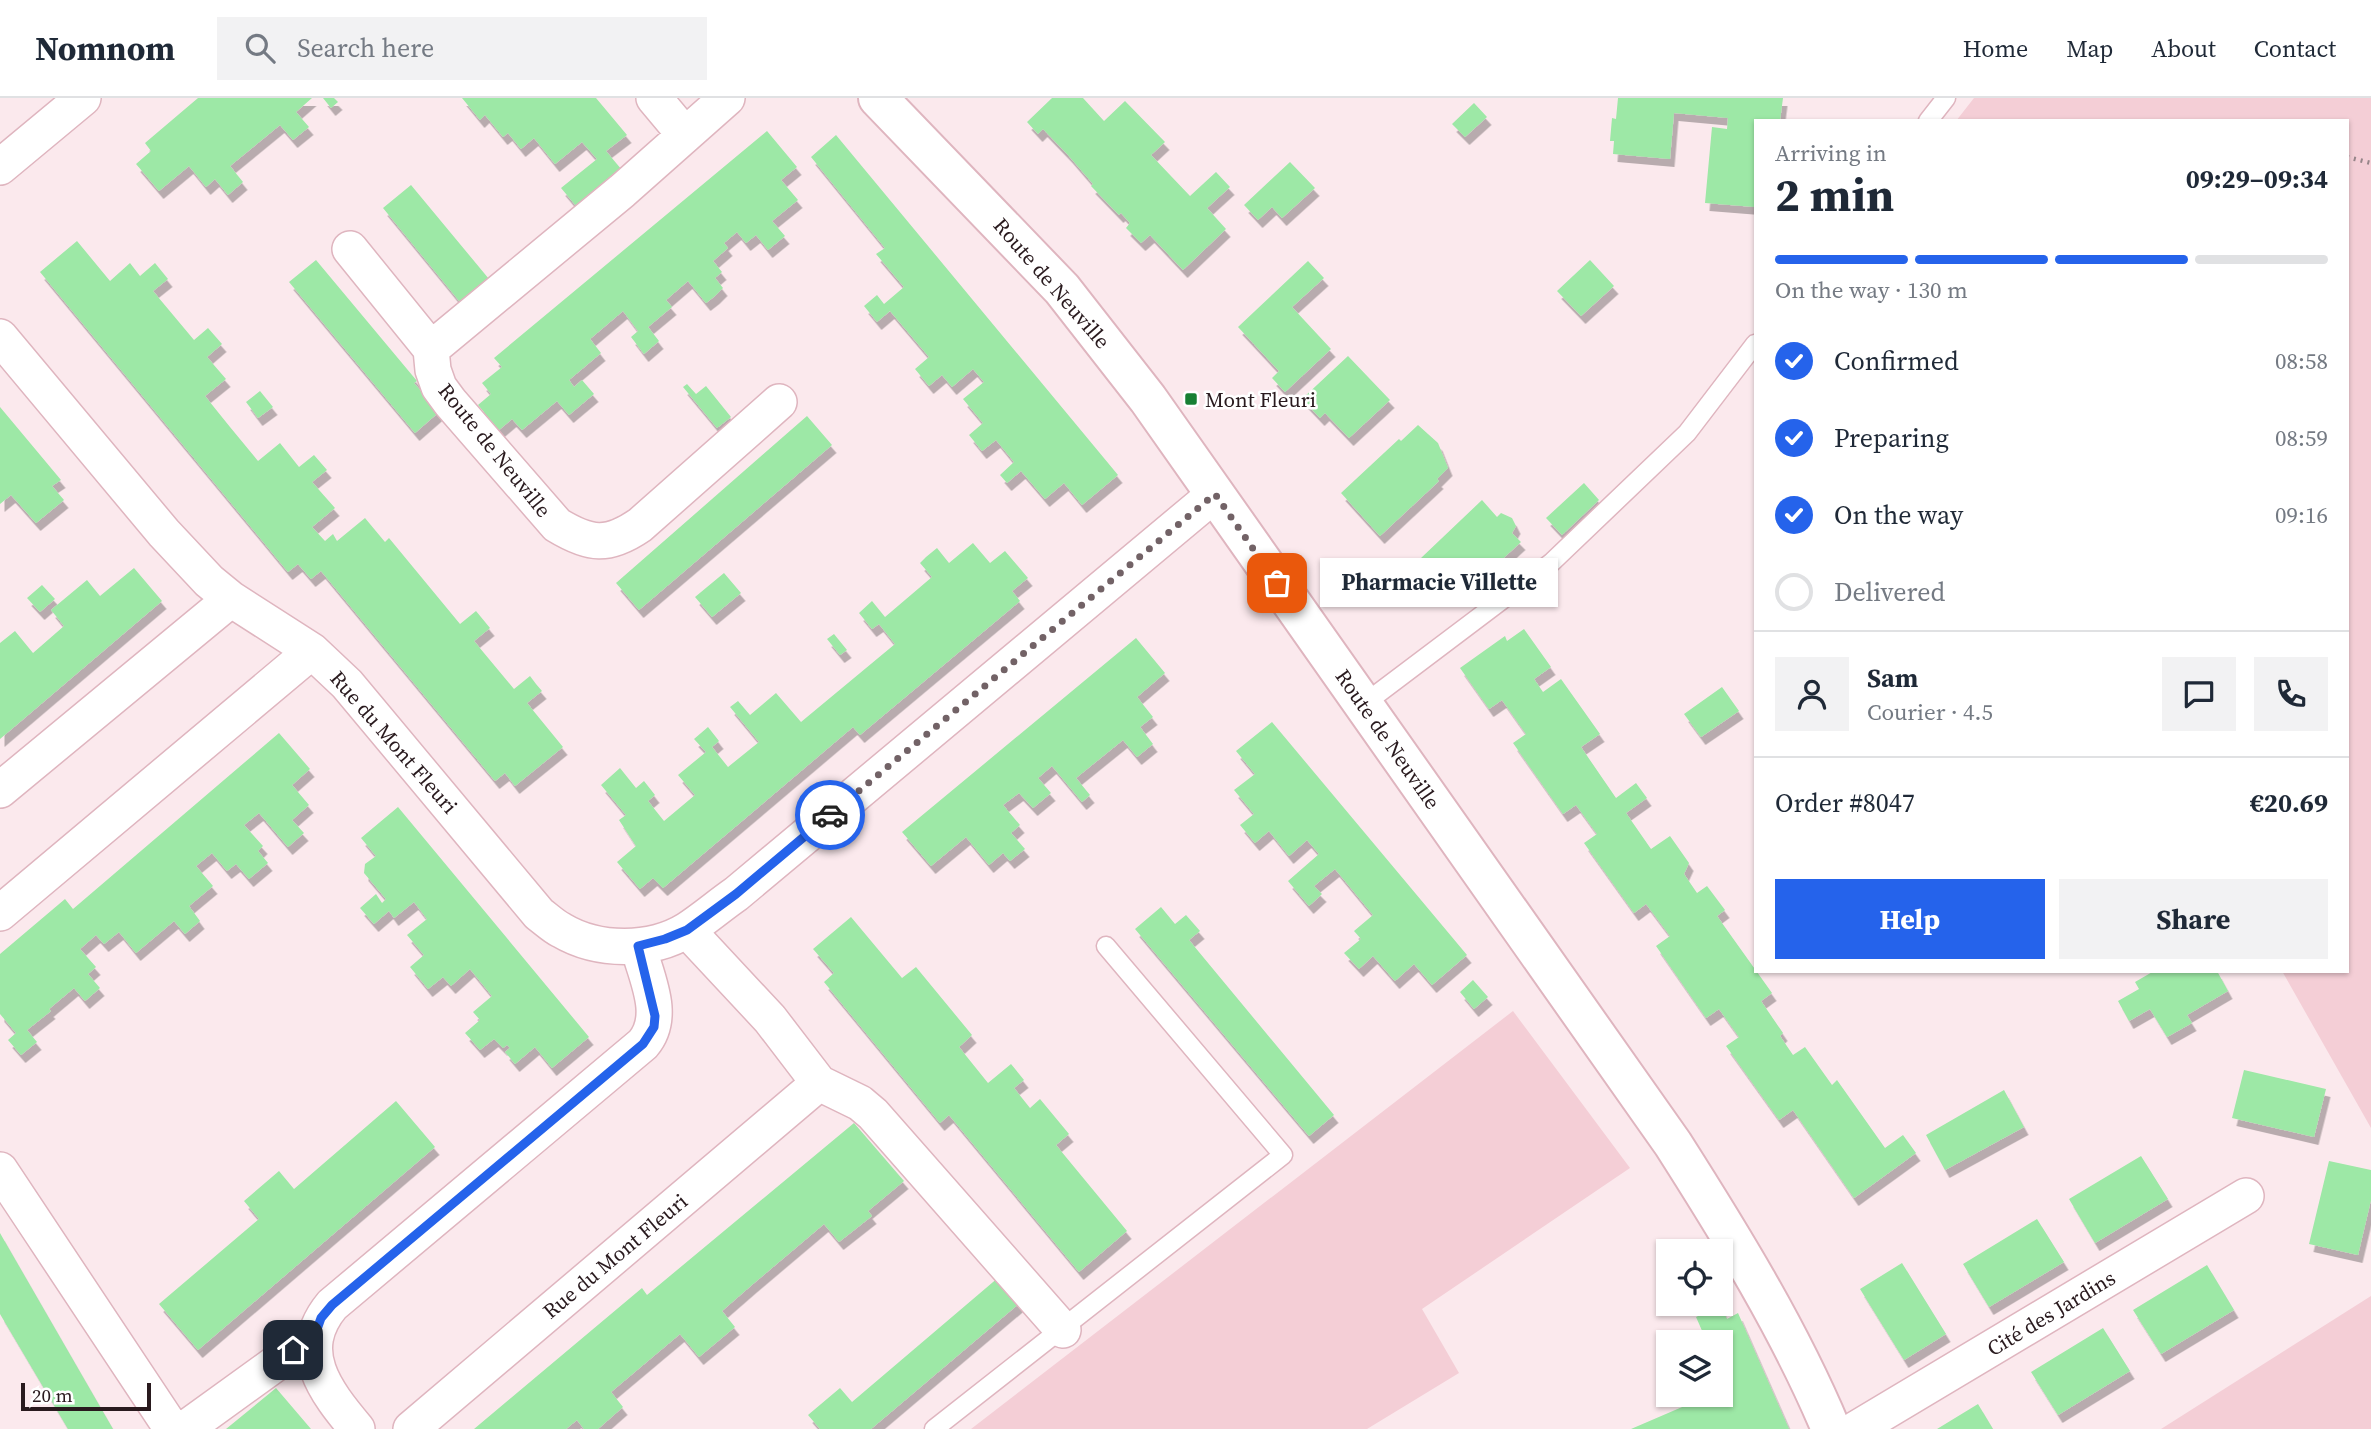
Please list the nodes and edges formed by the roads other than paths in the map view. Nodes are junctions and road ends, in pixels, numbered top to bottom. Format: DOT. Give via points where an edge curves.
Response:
graph roads {
  1 [pos="83,98"];
  2 [pos="654,98"];
  3 [pos="727,98"];
  4 [pos="878,98"];
  5 [pos="1946,98"];
  6 [pos="1930,119"];
  7 [pos="685,135"];
  8 [pos="0,167"];
  9 [pos="350,249"];
  10 [pos="0,337"];
  11 [pos="1754,345"];
  12 [pos="431,349"];
  13 [pos="779,402"];
  14 [pos="1215,494"];
  15 [pos="231,598"];
  16 [pos="312,652"];
  17 [pos="1363,705"];
  18 [pos="0,790"];
  19 [pos="0,913"];
  20 [pos="687,930"];
  21 [pos="638,946"];
  22 [pos="1106,947"];
  23 [pos="819,1083"];
  24 [pos="0,1170"];
  25 [pos="2246,1196"];
  26 [pos="1062,1329"];
  27 [pos="315,1335"];
  28 [pos="172,1429"];
  29 [pos="185,1429"];
  30 [pos="357,1429"];
  31 [pos="411,1429"];
  32 [pos="934,1429"];
  33 [pos="1831,1429"];
  34 [pos="1856,1429"];
  1 -- 8 [label="street"];
  2 -- 7 [label="street"];
  3 -- 7 [label="street"];
  4 -- 14 [label="main road, Route de Neuville" via="1062,289 1121,362"];
  5 -- 6 [label="lane"];
  7 -- 12 [label="street"];
  9 -- 12 [label="street, Route de Neuville"];
  10 -- 15 [label="street, Rue du Mont Fleuri" via="164,533"];
  11 -- 17 [label="lane" via="1687,433 1550,563"];
  12 -- 13 [label="street, Route de Neuville" via="439,387 450,402 557,526 591,541 607,542 640,525"];
  14 -- 17 [label="main road, Route de Neuville"];
  14 -- 20 [label="street, Rue du Mont Fleuri"];
  15 -- 16 [label="street, Rue du Mont Fleuri"];
  15 -- 18 [label="street"];
  16 -- 19 [label="street"];
  16 -- 21 [label="street, Rue du Mont Fleuri" via="347,684 540,914 583,940"];
  17 -- 33 [label="main road, Route de Neuville" via="1673,1144 1789,1340"];
  20 -- 21 [label="street, Rue du Mont Fleuri"];
  20 -- 23 [label="street" via="770,1019"];
  21 -- 27 [label="street" via="654,1007 651,1035 332,1305"];
  22 -- 26 [label="lane" via="1283,1155"];
  23 -- 26 [label="street" via="860,1102 873,1114"];
  23 -- 31 [label="street, Rue du Mont Fleuri"];
  24 -- 28 [label="street"];
  25 -- 34 [label="street, Cité des Jardins"];
  26 -- 32 [label="lane"];
  27 -- 29 [label="street"];
  27 -- 30 [label="street" via="315,1363 322,1382"];
}
